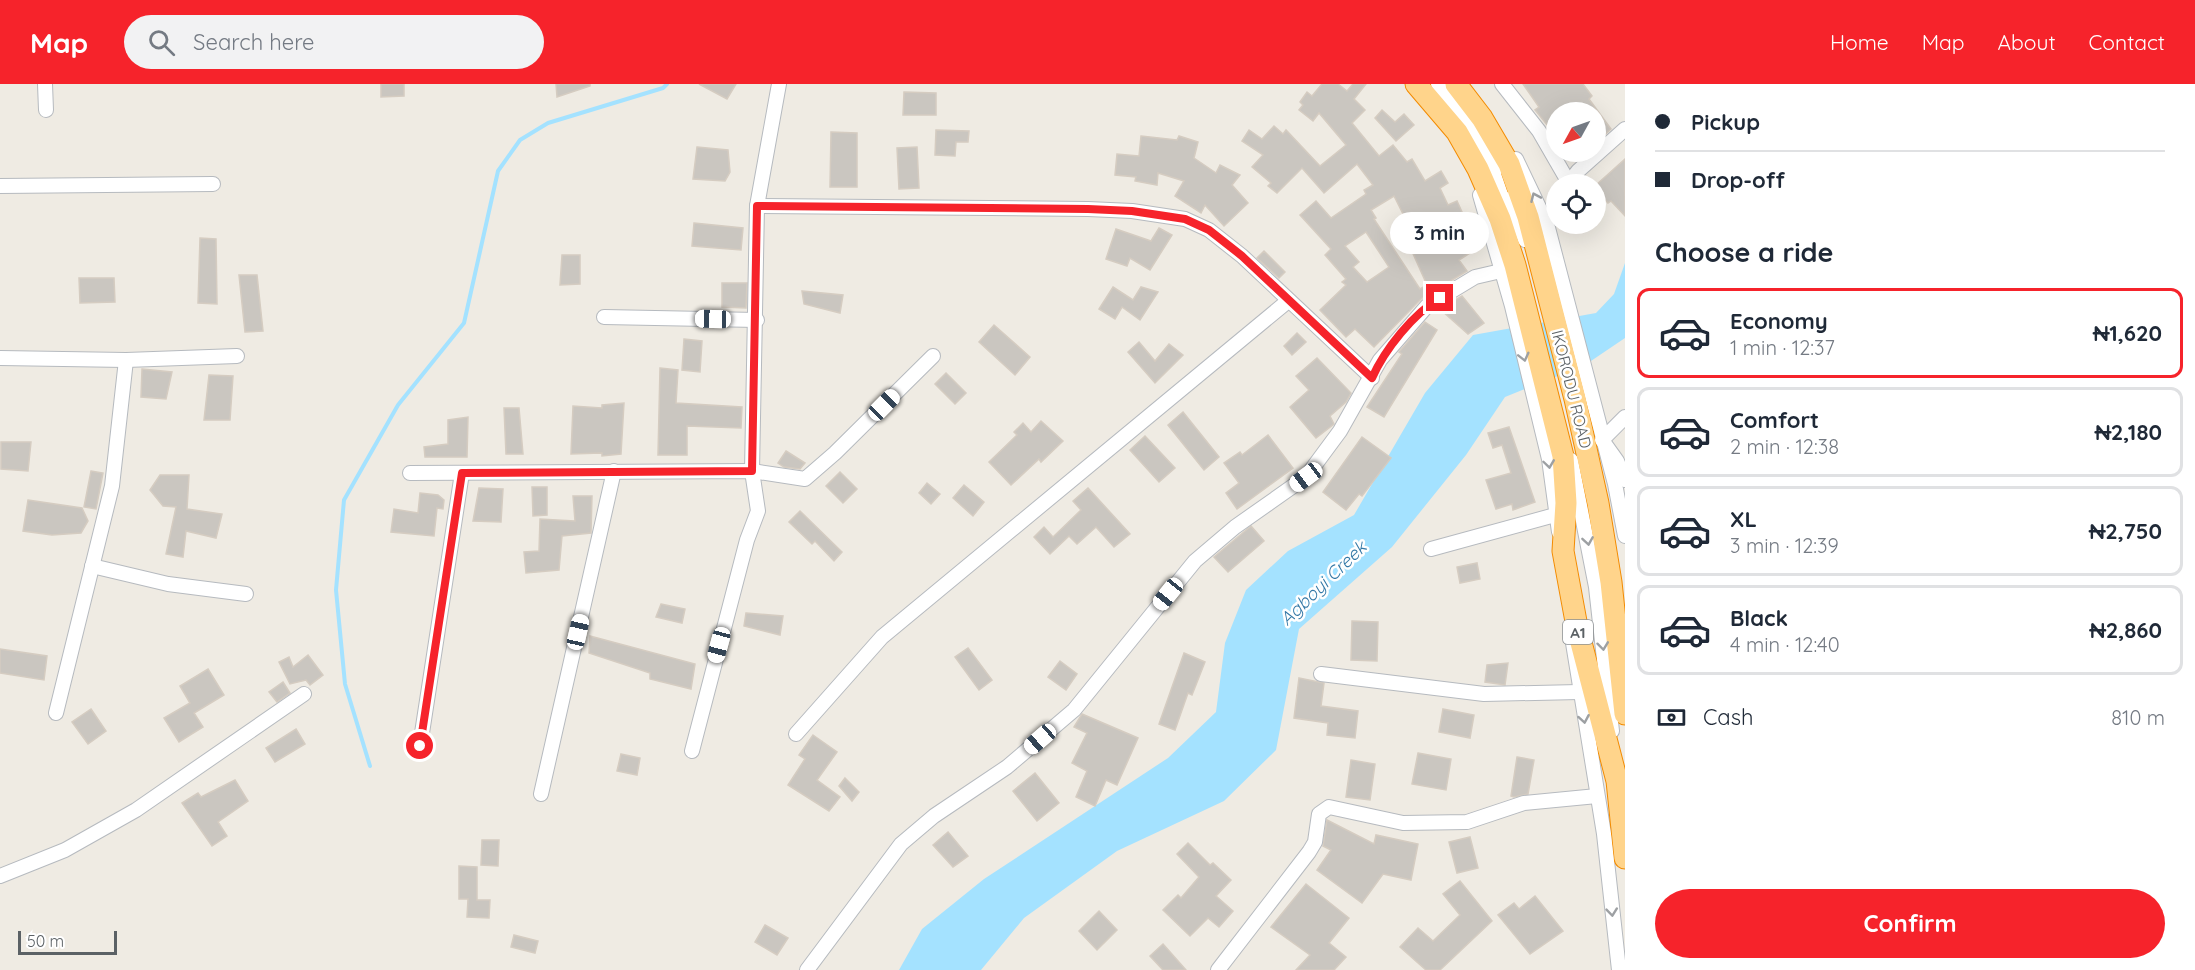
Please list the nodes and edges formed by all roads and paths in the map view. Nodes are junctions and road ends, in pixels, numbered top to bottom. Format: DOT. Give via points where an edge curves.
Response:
graph roads {
  1 [pos="45,84"];
  2 [pos="779,84"];
  3 [pos="1416,84"];
  4 [pos="1456,84"];
  5 [pos="1464,84"];
  6 [pos="1503,84"];
  7 [pos="1434,92"];
  8 [pos="46,110"];
  9 [pos="1625,129"];
  10 [pos="1563,174"];
  11 [pos="1578,174"];
  12 [pos="213,184"];
  13 [pos="0,186"];
  14 [pos="757,206"];
  15 [pos="1546,222"];
  16 [pos="1546,232"];
  17 [pos="1501,271"];
  18 [pos="1537,300"];
  19 [pos="1288,301"];
  20 [pos="604,317"];
  21 [pos="757,320"];
  22 [pos="237,356"];
  23 [pos="933,356"];
  24 [pos="0,358"];
  25 [pos="126,360"];
  26 [pos="1372,378"];
  27 [pos="1563,401"];
  28 [pos="1625,417"];
  29 [pos="1602,440"];
  30 [pos="614,471"];
  31 [pos="752,471"];
  32 [pos="410,472"];
  33 [pos="462,473"];
  34 [pos="1625,480"];
  35 [pos="1555,515"];
  36 [pos="1625,536"];
  37 [pos="1431,549"];
  38 [pos="1563,551"];
  39 [pos="92,566"];
  40 [pos="1611,582"];
  41 [pos="246,594"];
  42 [pos="1625,612"];
  43 [pos="1321,674"];
  44 [pos="1579,692"];
  45 [pos="304,694"];
  46 [pos="56,713"];
  47 [pos="1625,714"];
  48 [pos="796,734"];
  49 [pos="420,746"];
  50 [pos="692,751"];
  51 [pos="1617,781"];
  52 [pos="540,794"];
  53 [pos="1597,796"];
  54 [pos="1625,858"];
  55 [pos="0,876"];
  56 [pos="807,970"];
  57 [pos="1218,970"];
  58 [pos="1619,970"];
  1 -- 8 [label="street"];
  2 -- 14 [label="street"];
  3 -- 7 [label="highway, IKORODU ROAD / A1"];
  4 -- 18 [label="highway, IKORODU ROAD / A1" via="1509,164 1528,217"];
  15 -- 5 [label="street, IKORODU ROAD, one-way" via="1511,150"];
  6 -- 10 [label="street" via="1539,131"];
  7 -- 17 [label="street, IKORODU ROAD" via="1475,179"];
  7 -- 18 [label="highway, IKORODU ROAD / A1" via="1478,169"];
  7 -- 18 [label="street" via="1456,106 1491,163 1525,239"];
  9 -- 11 [label="street"];
  12 -- 13 [label="street"];
  14 -- 19 [label="street" via="1088,209 1185,219 1209,230 1242,256"];
  14 -- 21 [label="street"];
  16 -- 18 [label="street, IKORODU ROAD"];
  17 -- 18 [label="street, IKORODU ROAD"];
  17 -- 26 [label="street" via="1475,277 1427,306 1380,360"];
  18 -- 27 [label="highway, IKORODU ROAD / A1"];
  18 -- 27 [label="street, IKORODU ROAD, one-way"];
  19 -- 26 [label="street"];
  19 -- 48 [label="street" via="882,637"];
  20 -- 21 [label="street"];
  21 -- 31 [label="street"];
  22 -- 25 [label="street"];
  23 -- 31 [label="street" via="805,479"];
  24 -- 25 [label="street"];
  25 -- 39 [label="street" via="112,486"];
  26 -- 56 [label="street" via="1306,477 1195,561 1074,710 1007,767 934,816 901,844"];
  27 -- 29 [label="street, IKORODU ROAD"];
  27 -- 35 [label="street, IKORODU ROAD, one-way" via="1549,459"];
  27 -- 38 [label="highway, IKORODU ROAD / A1"];
  27 -- 40 [label="highway, IKORODU ROAD / A1" via="1596,493"];
  27 -- 51 [label="street, one-way" via="1596,587"];
  28 -- 29 [label="street"];
  29 -- 34 [label="street"];
  29 -- 36 [label="street, IKORODU ROAD"];
  30 -- 31 [label="street"];
  30 -- 33 [label="street"];
  30 -- 52 [label="street"];
  31 -- 50 [label="street" via="758,511"];
  32 -- 33 [label="street"];
  33 -- 49 [label="street"];
  35 -- 37 [label="street"];
  35 -- 38 [label="street, IKORODU ROAD"];
  38 -- 44 [label="street, IKORODU ROAD"];
  38 -- 51 [label="highway, IKORODU ROAD / A1" via="1577,627"];
  39 -- 41 [label="street" via="168,584"];
  39 -- 46 [label="street"];
  40 -- 42 [label="highway"];
  40 -- 47 [label="highway, IKORODU ROAD / A1"];
  43 -- 44 [label="street" via="1484,694"];
  44 -- 53 [label="street, IKORODU ROAD, one-way"];
  45 -- 55 [label="street" via="136,810 65,850"];
  51 -- 54 [label="highway, IKORODU ROAD / A1"];
  53 -- 57 [label="street" via="1524,803 1467,822 1403,823 1329,807 1319,814 1315,842 1309,852"];
  53 -- 58 [label="street, IKORODU ROAD, one-way"];
}
